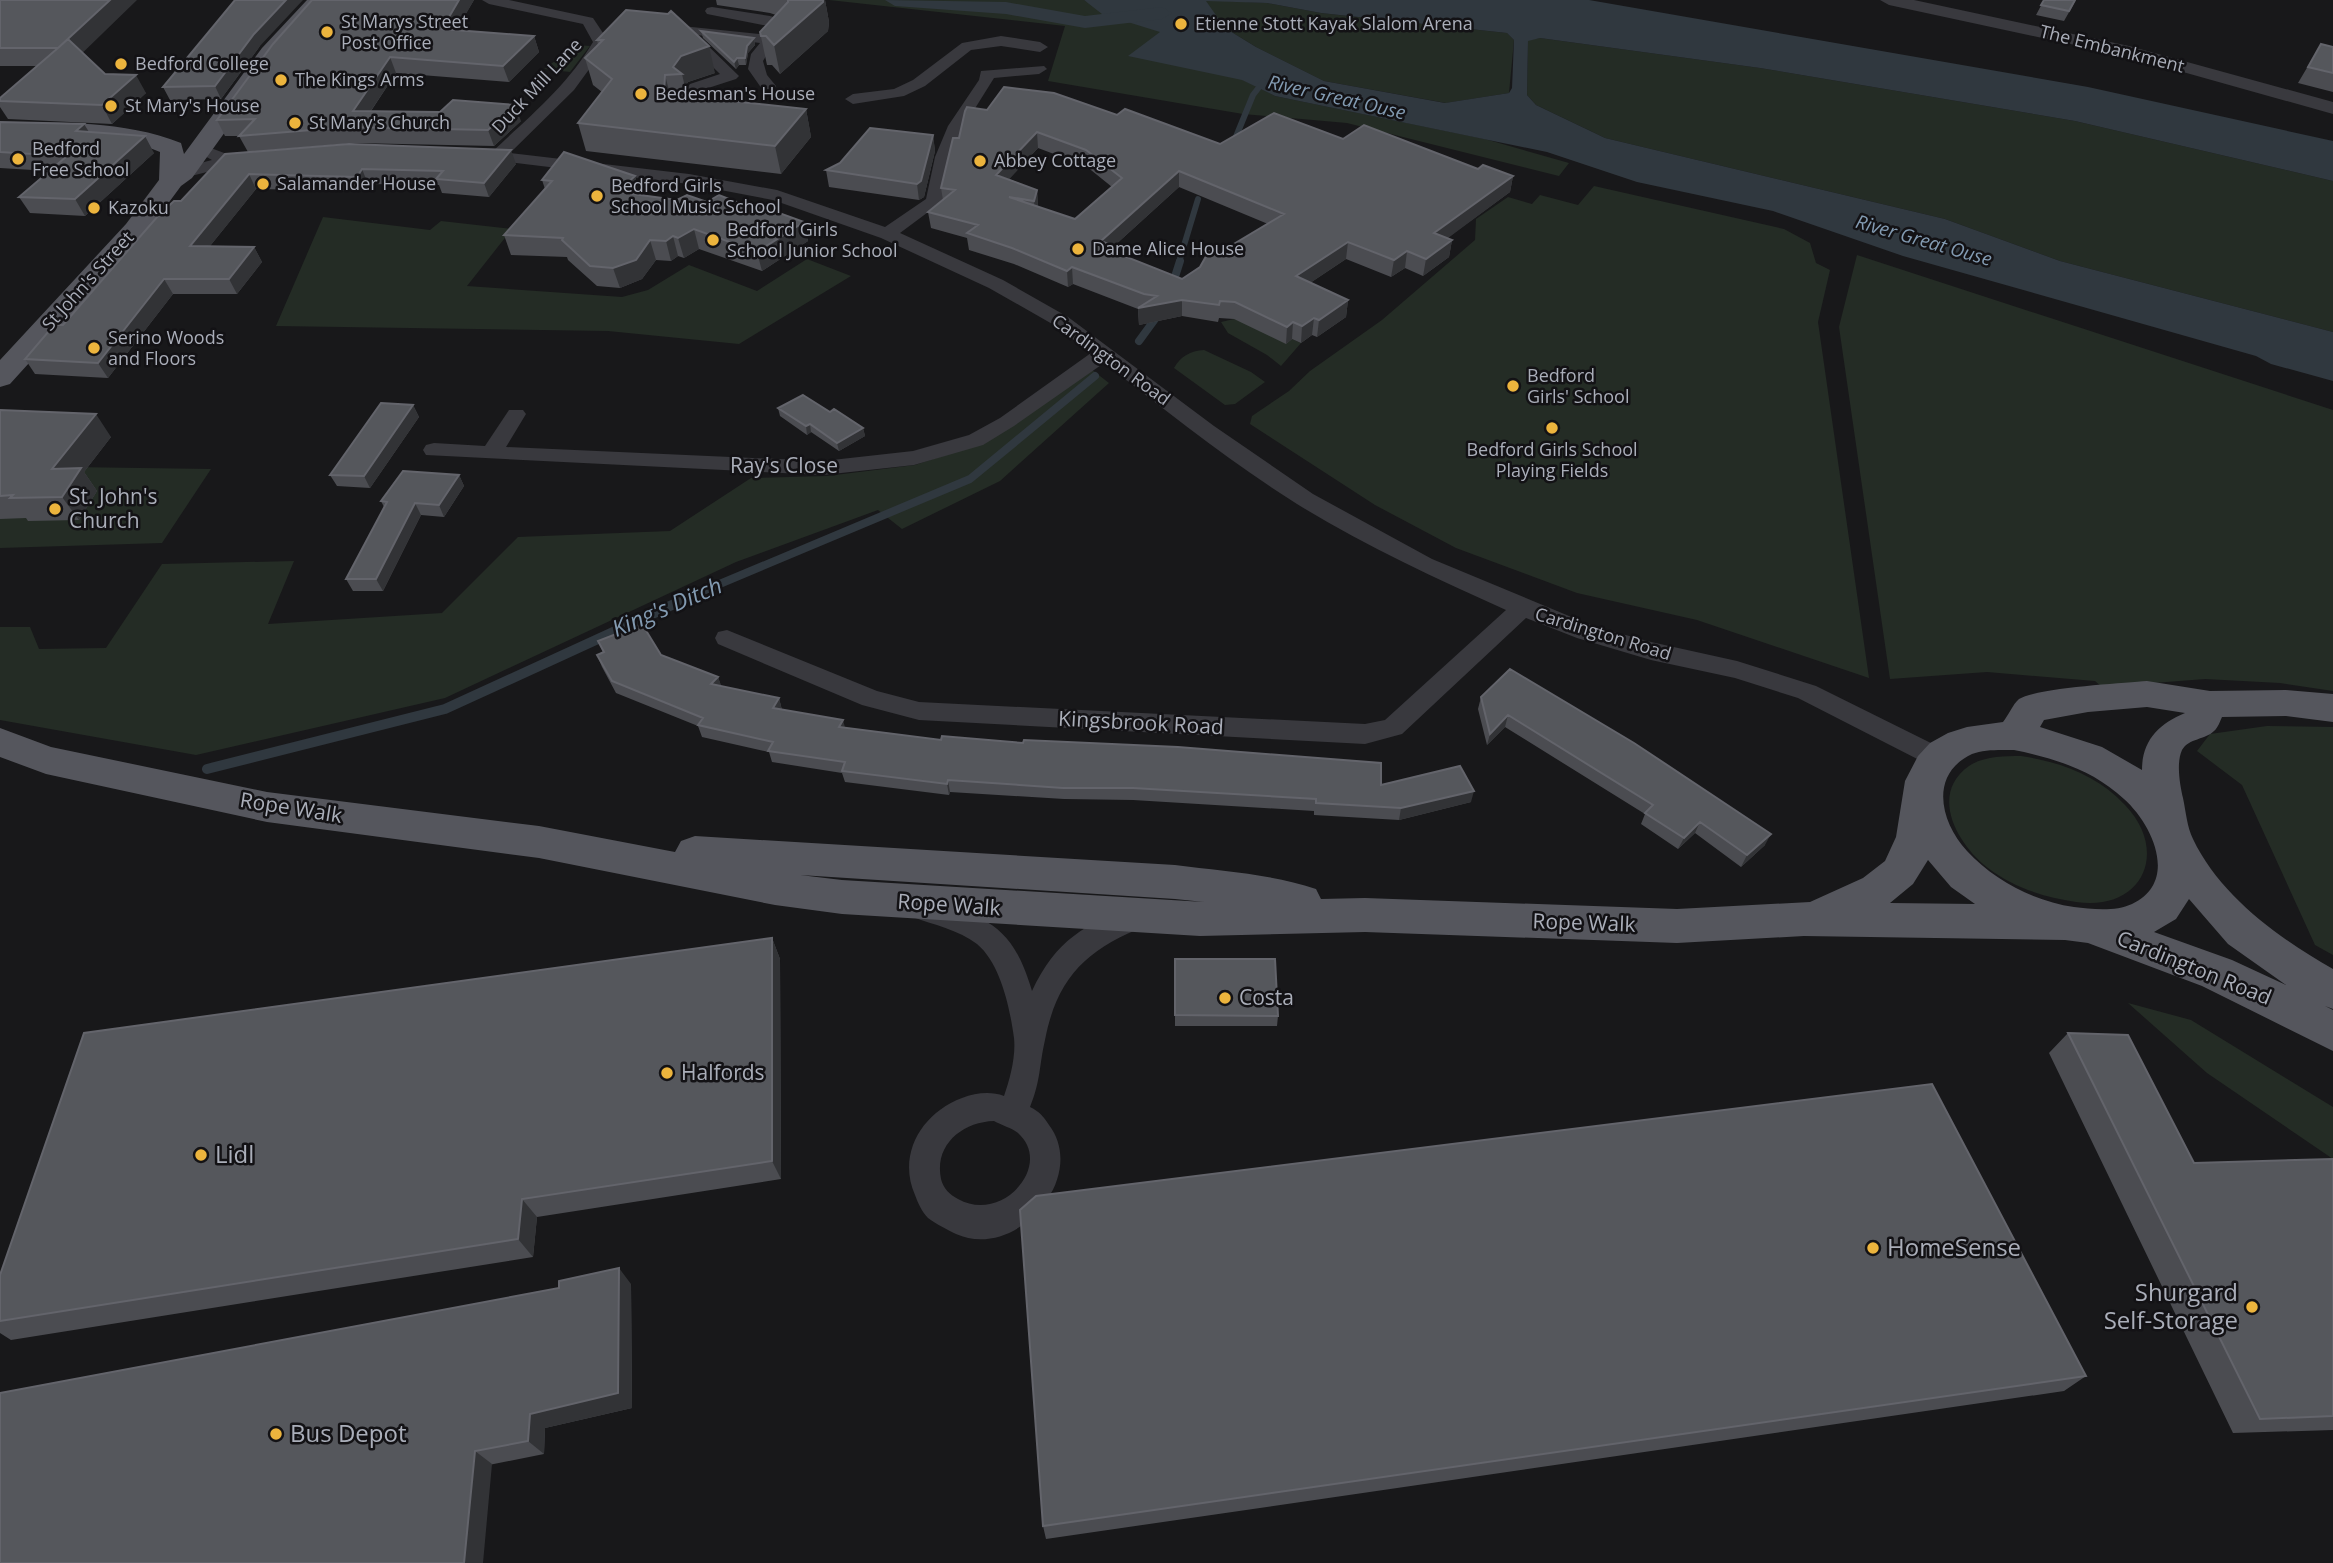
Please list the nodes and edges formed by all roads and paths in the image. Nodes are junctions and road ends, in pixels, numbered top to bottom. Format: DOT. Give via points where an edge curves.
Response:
graph roads {
  1 [pos="319,0"];
  2 [pos="489,0"];
  3 [pos="1889,0"];
  4 [pos="712,11"];
  5 [pos="636,26"];
  6 [pos="681,29"];
  7 [pos="772,40"];
  8 [pos="1040,47"];
  9 [pos="942,66"];
  10 [pos="1039,69"];
  11 [pos="975,71"];
  12 [pos="768,86"];
  13 [pos="690,94"];
  14 [pos="853,99"];
  15 [pos="236,100"];
  16 [pos="2333,108"];
  17 [pos="0,130"];
  18 [pos="107,134"];
  19 [pos="200,149"];
  20 [pos="458,153"];
  21 [pos="499,154"];
  22 [pos="177,177"];
  23 [pos="887,233"];
  24 [pos="1104,353"];
  25 [pos="0,378"];
  26 [pos="516,414"];
  27 [pos="434,450"];
  28 [pos="492,452"];
  29 [pos="1523,608"];
  30 [pos="727,638"];
  31 [pos="2210,704"];
  32 [pos="2333,708"];
  33 [pos="2014,736"];
  34 [pos="0,743"];
  35 [pos="1938,758"];
  36 [pos="0,760"];
  37 [pos="46,760"];
  38 [pos="1922,804"];
  39 [pos="2175,839"];
  40 [pos="539,842"];
  41 [pos="902,902"];
  42 [pos="1365,915"];
  43 [pos="1140,916"];
  44 [pos="1804,919"];
  45 [pos="2078,925"];
  46 [pos="2333,990"];
  47 [pos="2333,1032"];
  48 [pos="1029,1039"];
  49 [pos="1013,1111"];
  1 -- 15 [label="main road, St John's Street" via="270,53"];
  2 -- 21 [label="street, Duck Mill Lane" via="588,21 603,31 594,57"];
  3 -- 16 [label="street, The Embankment" via="2129,51"];
  4 -- 7 [label="street" via="780,22 785,29"];
  5 -- 6 [label="street"];
  6 -- 7 [label="street"];
  6 -- 13 [label="street" via="731,76 696,87"];
  7 -- 12 [label="street" via="754,62 755,71"];
  8 -- 9 [label="street" via="984,41 953,54"];
  9 -- 11 [label="street"];
  9 -- 14 [label="street" via="898,93"];
  10 -- 11 [label="street"];
  11 -- 23 [label="street" via="987,80 956,126 943,157 934,201"];
  15 -- 18 [label="main road" via="193,120"];
  15 -- 19 [label="main road, St John's Street"];
  17 -- 18 [label="main road"];
  18 -- 22 [label="main road" via="172,148"];
  19 -- 22 [label="main road, St John's Street"];
  19 -- 22 [label="street" via="236,160"];
  20 -- 21 [label="street, Cardington Road"];
  21 -- 23 [label="street, Cardington Road" via="776,195"];
  22 -- 25 [label="main road, St John's Street" via="135,230"];
  23 -- 24 [label="street, Cardington Road" via="996,284 1061,321"];
  24 -- 28 [label="street, Ray's Close" via="975,440 914,458 823,468"];
  24 -- 29 [label="street, Cardington Road" via="1306,499 1424,565"];
  26 -- 28 [label="street"];
  27 -- 28 [label="street, Ray's Close"];
  29 -- 30 [label="street, Kingsbrook Road" via="1393,727 1365,734 919,711 871,699"];
  29 -- 35 [label="street, Cardington Road" via="1585,632 1784,684 1828,701"];
  31 -- 32 [label="main road"];
  31 -- 33 [label="main road" via="2147,694 2088,699 2032,709"];
  31 -- 39 [label="main road" via="2201,722 2174,734 2164,747 2160,783"];
  33 -- 35 [label="main road" via="1962,743"];
  33 -- 39 [label="main road" via="2060,745 2123,776 2150,800"];
  34 -- 37 [label="main road, Rope Walk"];
  35 -- 38 [label="main road" via="1924,778"];
  36 -- 37 [label="main road, Rope Walk"];
  37 -- 40 [label="main road, Rope Walk" via="267,807"];
  38 -- 44 [label="main road, Rope Walk" via="1913,849 1888,883 1869,896"];
  38 -- 45 [label="main road" via="1931,833 1952,862 1983,889 2022,910"];
  39 -- 45 [label="main road" via="2179,880 2169,900 2147,916 2124,924"];
  39 -- 46 [label="main road, Cardington Road" via="2218,906 2238,926"];
  40 -- 41 [label="main road, Rope Walk" via="775,888"];
  40 -- 42 [label="main road, Rope Walk" via="1175,881 1287,897"];
  41 -- 43 [label="main road, Rope Walk"];
  41 -- 48 [label="street" via="992,938 1008,965"];
  42 -- 43 [label="main road, Rope Walk"];
  42 -- 44 [label="main road, Rope Walk" via="1676,926"];
  43 -- 48 [label="street" via="1113,925 1073,949 1054,975"];
  44 -- 45 [label="main road, Rope Walk"];
  45 -- 47 [label="main road, Cardington Road" via="2217,973"];
  48 -- 49 [label="street" via="1026,1074"];
}
